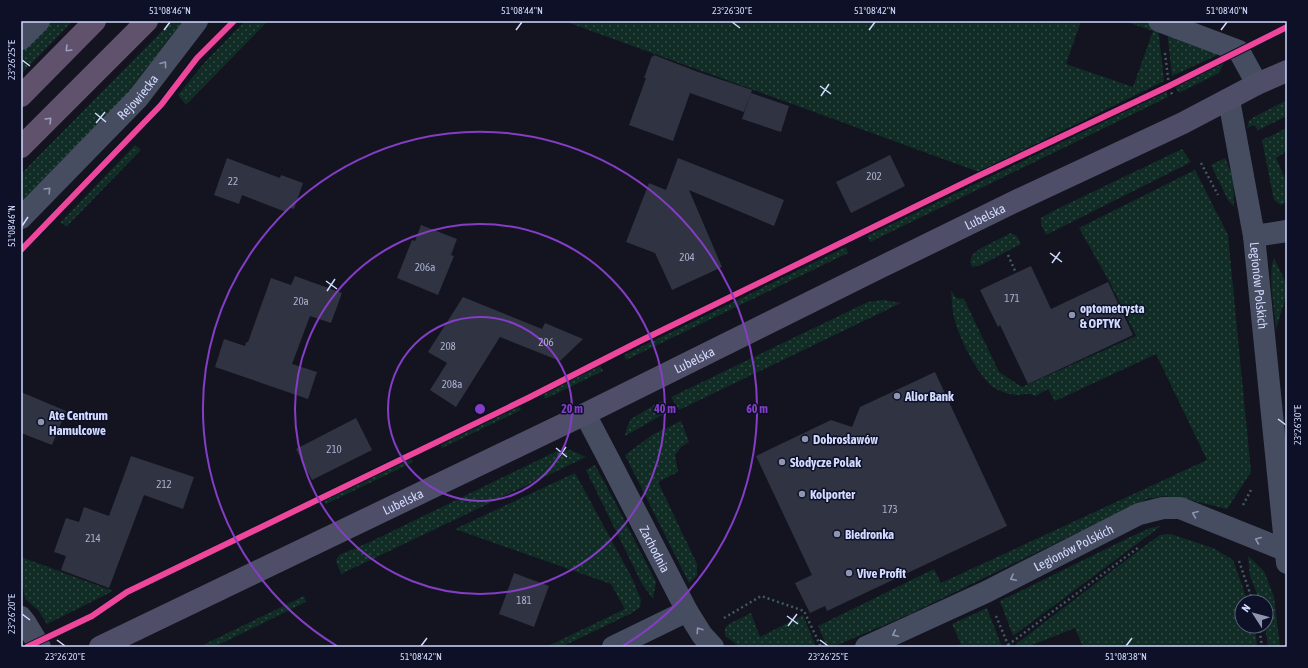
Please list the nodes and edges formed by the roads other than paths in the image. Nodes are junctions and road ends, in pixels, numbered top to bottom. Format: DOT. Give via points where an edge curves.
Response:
graph roads {
  1 [pos="38,21"];
  2 [pos="95,21"];
  3 [pos="147,21"];
  4 [pos="197,21"];
  5 [pos="1159,21"];
  6 [pos="21,39"];
  7 [pos="1287,71"];
  8 [pos="1257,84"];
  9 [pos="21,96"];
  10 [pos="1228,100"];
  11 [pos="21,147"];
  12 [pos="21,218"];
  13 [pos="1287,231"];
  14 [pos="1254,236"];
  15 [pos="584,414"];
  16 [pos="1286,555"];
  17 [pos="687,612"];
  18 [pos="21,617"];
  19 [pos="40,647"];
  20 [pos="100,647"];
  21 [pos="613,647"];
  22 [pos="713,647"];
  23 [pos="866,647"];
  1 -- 6 [label="street"];
  2 -- 9 [label="highway, one-way"];
  11 -- 3 [label="highway, one-way"];
  12 -- 4 [label="street, Rejowiecka, one-way" via="138,98"];
  5 -- 8 [label="street" via="1240,51"];
  7 -- 8 [label="main road, Lubelska"];
  8 -- 10 [label="main road, Lubelska"];
  10 -- 14 [label="street, Legionów Polskich"];
  10 -- 15 [label="main road, Lubelska" via="870,272"];
  13 -- 14 [label="street, Legionów Polskich"];
  14 -- 16 [label="street, Legionów Polskich"];
  15 -- 17 [label="street, Zachodnia"];
  15 -- 20 [label="main road, Lubelska"];
  16 -- 23 [label="street, Legionów Polskich, one-way" via="1180,508 1163,508 1139,514 986,592"];
  17 -- 21 [label="street"];
  22 -- 17 [label="street, one-way"];
  18 -- 19 [label="street"];
}
